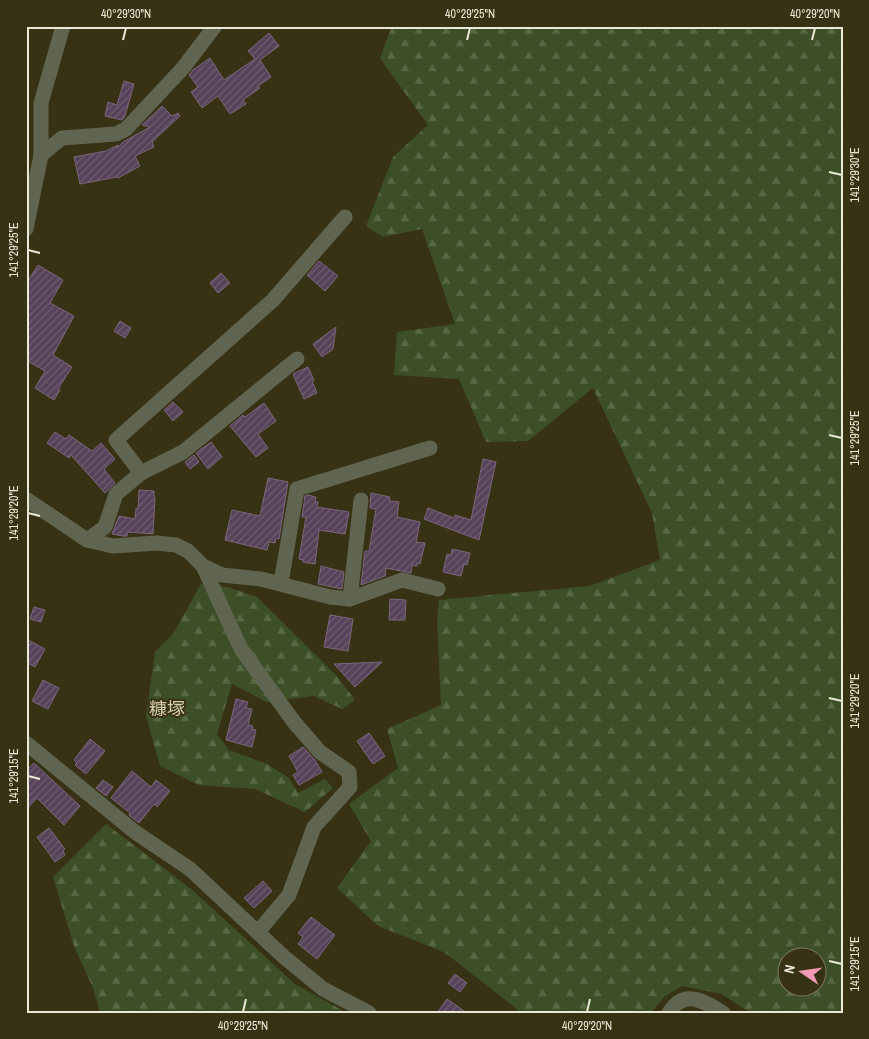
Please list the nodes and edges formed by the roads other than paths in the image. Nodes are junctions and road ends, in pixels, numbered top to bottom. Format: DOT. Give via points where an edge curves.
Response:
graph roads {
  1 [pos="63,26"];
  2 [pos="215,26"];
  3 [pos="41,155"];
  4 [pos="345,217"];
  5 [pos="26,229"];
  6 [pos="297,359"];
  7 [pos="430,448"];
  8 [pos="141,473"];
  9 [pos="26,499"];
  10 [pos="361,500"];
  11 [pos="87,540"];
  12 [pos="203,566"];
  13 [pos="281,583"];
  14 [pos="438,589"];
  15 [pos="350,599"];
  16 [pos="26,743"];
  17 [pos="258,932"];
  18 [pos="369,1013"];
  19 [pos="669,1013"];
  20 [pos="723,1013"];
  1 -- 3 [label="street" via="41,102"];
  2 -- 3 [label="street" via="183,68 126,129 116,134 62,138"];
  3 -- 5 [label="street"];
  4 -- 8 [label="street" via="272,300 116,440"];
  6 -- 8 [label="street" via="183,452"];
  7 -- 13 [label="street" via="297,489"];
  8 -- 11 [label="street" via="116,494 105,527"];
  9 -- 11 [label="street"];
  10 -- 15 [label="street"];
  11 -- 12 [label="street" via="113,546 157,542 176,545 188,551"];
  12 -- 13 [label="street" via="222,575"];
  12 -- 17 [label="street" via="241,648 294,722 320,752 348,772 350,786 314,828 289,896"];
  13 -- 15 [label="street" via="330,597"];
  14 -- 15 [label="street" via="402,580"];
  16 -- 17 [label="street" via="135,832 190,869"];
  17 -- 18 [label="street" via="323,988"];
  19 -- 20 [label="street" via="682,1000 693,998"];
}
